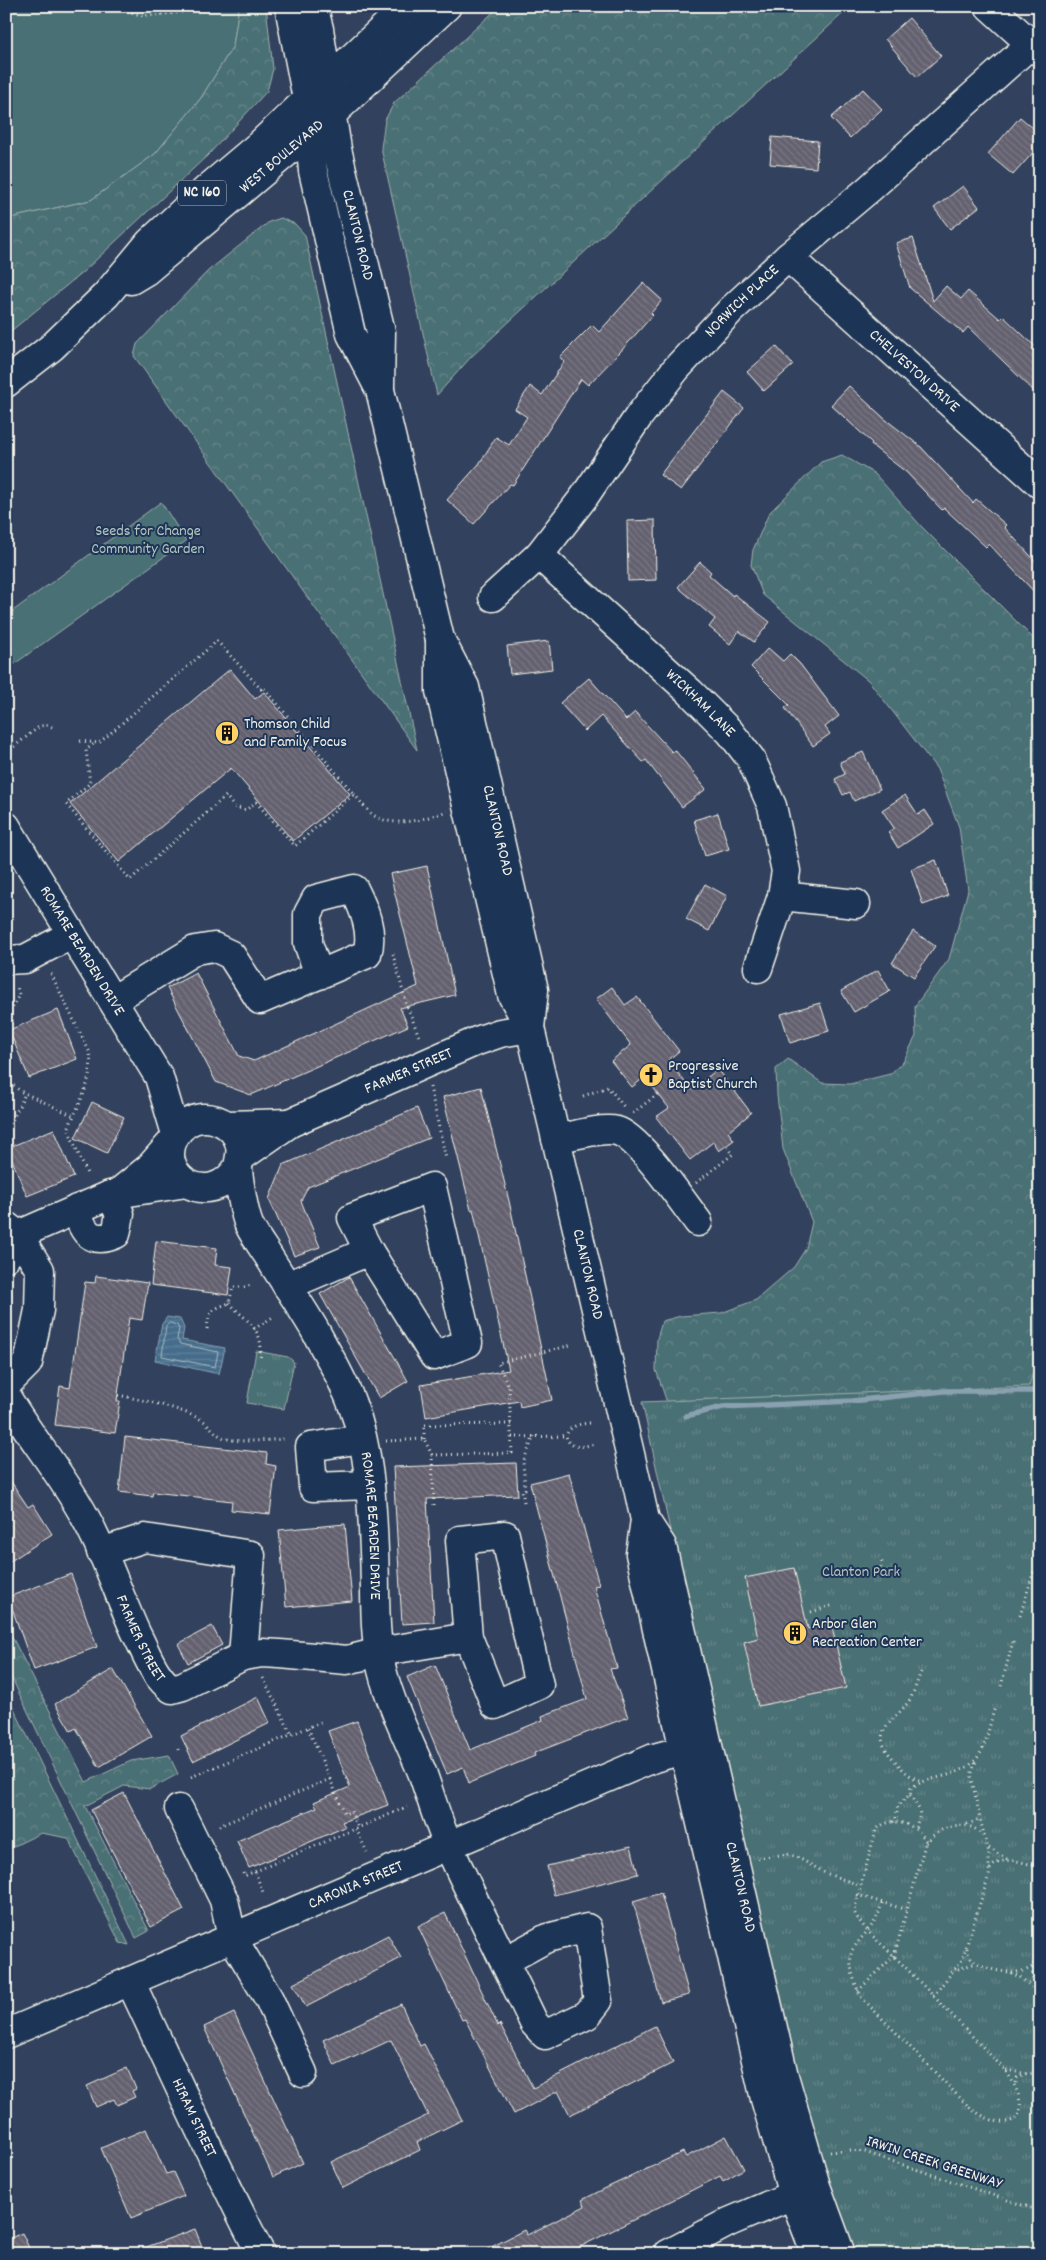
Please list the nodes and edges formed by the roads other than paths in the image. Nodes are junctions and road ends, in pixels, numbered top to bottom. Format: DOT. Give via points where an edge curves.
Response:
graph roads {
  1 [pos="289,6"];
  2 [pos="314,6"];
  3 [pos="407,6"];
  4 [pos="447,6"];
  5 [pos="989,6"];
  6 [pos="1035,48"];
  7 [pos="327,80"];
  8 [pos="307,99"];
  9 [pos="331,115"];
  10 [pos="310,131"];
  11 [pos="788,257"];
  12 [pos="106,295"];
  13 [pos="6,383"];
  14 [pos="380,390"];
  15 [pos="1040,484"];
  16 [pos="539,555"];
  17 [pos="493,597"];
  18 [pos="6,826"];
  19 [pos="782,896"];
  20 [pos="856,904"];
  21 [pos="72,934"];
  22 [pos="6,960"];
  23 [pos="758,968"];
  24 [pos="319,975"];
  25 [pos="113,1000"];
  26 [pos="530,1028"];
  27 [pos="159,1077"];
  28 [pos="216,1122"];
  29 [pos="290,1123"];
  30 [pos="174,1138"];
  31 [pos="556,1139"];
  32 [pos="239,1162"];
  33 [pos="195,1186"];
  34 [pos="114,1194"];
  35 [pos="77,1209"];
  36 [pos="698,1222"];
  37 [pos="248,1224"];
  38 [pos="10,1239"];
  39 [pos="369,1250"];
  40 [pos="287,1286"];
  41 [pos="6,1385"];
  42 [pos="6,1396"];
  43 [pos="372,1440"];
  44 [pos="370,1485"];
  45 [pos="101,1552"];
  46 [pos="468,1637"];
  47 [pos="379,1652"];
  48 [pos="243,1656"];
  49 [pos="696,1747"];
  50 [pos="178,1809"];
  51 [pos="448,1844"];
  52 [pos="232,1937"];
  53 [pos="505,1961"];
  54 [pos="130,1980"];
  55 [pos="6,2034"];
  56 [pos="303,2073"];
  57 [pos="804,2190"];
  58 [pos="261,2254"];
  59 [pos="668,2254"];
  60 [pos="816,2254"];
  61 [pos="841,2254"];
  1 -- 8 [label="street, CLANTON ROAD"];
  2 -- 7 [label="street, CLANTON ROAD"];
  3 -- 7 [label="street, WEST BOULEVARD / NC 160"];
  4 -- 9 [label="street, WEST BOULEVARD / NC 160"];
  5 -- 6 [label="street"];
  6 -- 11 [label="street, NORWICH PLACE"];
  7 -- 8 [label="street, WEST BOULEVARD / NC 160"];
  7 -- 9 [label="street, CLANTON ROAD"];
  8 -- 10 [label="street, CLANTON ROAD"];
  8 -- 12 [label="street, WEST BOULEVARD / NC 160" via="150,242"];
  9 -- 10 [label="street, WEST BOULEVARD / NC 160"];
  9 -- 14 [label="street, CLANTON ROAD" via="380,332"];
  10 -- 12 [label="street, WEST BOULEVARD / NC 160" via="146,271"];
  10 -- 14 [label="street, CLANTON ROAD" via="313,171 351,334"];
  11 -- 15 [label="street, CHELVESTON DRIVE"];
  11 -- 16 [label="street, NORWICH PLACE" via="731,310 676,369"];
  12 -- 13 [label="street, WEST BOULEVARD / NC 160" via="52,346"];
  14 -- 26 [label="street, CLANTON ROAD" via="440,638 465,687 470,706 534,990"];
  16 -- 17 [label="street, NORWICH PLACE"];
  16 -- 19 [label="street, WICKHAM LANE" via="690,692 730,732 751,759 772,806 786,871"];
  18 -- 21 [label="street, ROMARE BEARDEN DRIVE"];
  19 -- 20 [label="street"];
  19 -- 23 [label="street, WICKHAM LANE"];
  21 -- 22 [label="street" via="24,959"];
  21 -- 25 [label="street, ROMARE BEARDEN DRIVE"];
  24 -- 25 [label="street" via="260,1000 231,955 214,947 195,950"];
  25 -- 27 [label="street, ROMARE BEARDEN DRIVE"];
  26 -- 29 [label="street, FARMER STREET" via="500,1033 477,1042"];
  26 -- 31 [label="street, CLANTON ROAD"];
  27 -- 28 [label="street, ROMARE BEARDEN DRIVE"];
  27 -- 30 [label="street, ROMARE BEARDEN DRIVE"];
  28 -- 29 [label="street, FARMER STREET"];
  28 -- 30 [label="street" via="194,1120 184,1125"];
  28 -- 32 [label="street" via="235,1134 240,1145"];
  29 -- 32 [label="street, FARMER STREET"];
  30 -- 33 [label="street" via="170,1154 172,1165 178,1175"];
  30 -- 34 [label="street" via="150,1167"];
  31 -- 36 [label="street" via="615,1130 626,1135"];
  31 -- 49 [label="street, CLANTON ROAD" via="645,1520 640,1554"];
  32 -- 33 [label="street" via="225,1183"];
  32 -- 37 [label="street, ROMARE BEARDEN DRIVE"];
  33 -- 34 [label="street"];
  33 -- 37 [label="street, ROMARE BEARDEN DRIVE"];
  34 -- 35 [label="street"];
  34 -- 35 [label="street" via="120,1214 116,1234 106,1239 92,1237 84,1230"];
  35 -- 38 [label="street"];
  37 -- 40 [label="street, ROMARE BEARDEN DRIVE"];
  38 -- 41 [label="street" via="40,1270 39,1310 28,1363"];
  39 -- 39 [label="street" via="352,1218 432,1187 468,1343 434,1356"];
  39 -- 40 [label="street"];
  40 -- 43 [label="street, ROMARE BEARDEN DRIVE" via="315,1330"];
  42 -- 45 [label="street, FARMER STREET" via="63,1480 86,1518"];
  43 -- 44 [label="street, ROMARE BEARDEN DRIVE"];
  43 -- 44 [label="street" via="310,1447 313,1487"];
  44 -- 47 [label="street, ROMARE BEARDEN DRIVE"];
  45 -- 48 [label="street, FARMER STREET" via="153,1668 172,1689"];
  45 -- 48 [label="street" via="145,1538 251,1555"];
  46 -- 46 [label="street" via="495,1705 539,1684 505,1535 460,1540"];
  46 -- 47 [label="street, FARMER STREET"];
  47 -- 48 [label="street, FARMER STREET" via="347,1660 262,1653"];
  47 -- 51 [label="street, ROMARE BEARDEN DRIVE" via="387,1688"];
  49 -- 51 [label="street, CARONIA STREET" via="654,1758"];
  49 -- 57 [label="street, CLANTON ROAD" via="765,2098"];
  50 -- 52 [label="street" via="224,1900"];
  51 -- 52 [label="street, CARONIA STREET"];
  51 -- 53 [label="street, ROMARE BEARDEN DRIVE"];
  52 -- 54 [label="street, CARONIA STREET"];
  52 -- 56 [label="street" via="269,1999"];
  54 -- 55 [label="street, CARONIA STREET"];
  54 -- 58 [label="street, HIRAM STREET" via="221,2179"];
  57 -- 59 [label="street" via="728,2222"];
  57 -- 60 [label="street, CLANTON ROAD"];
  57 -- 61 [label="street, CLANTON ROAD"];
}
